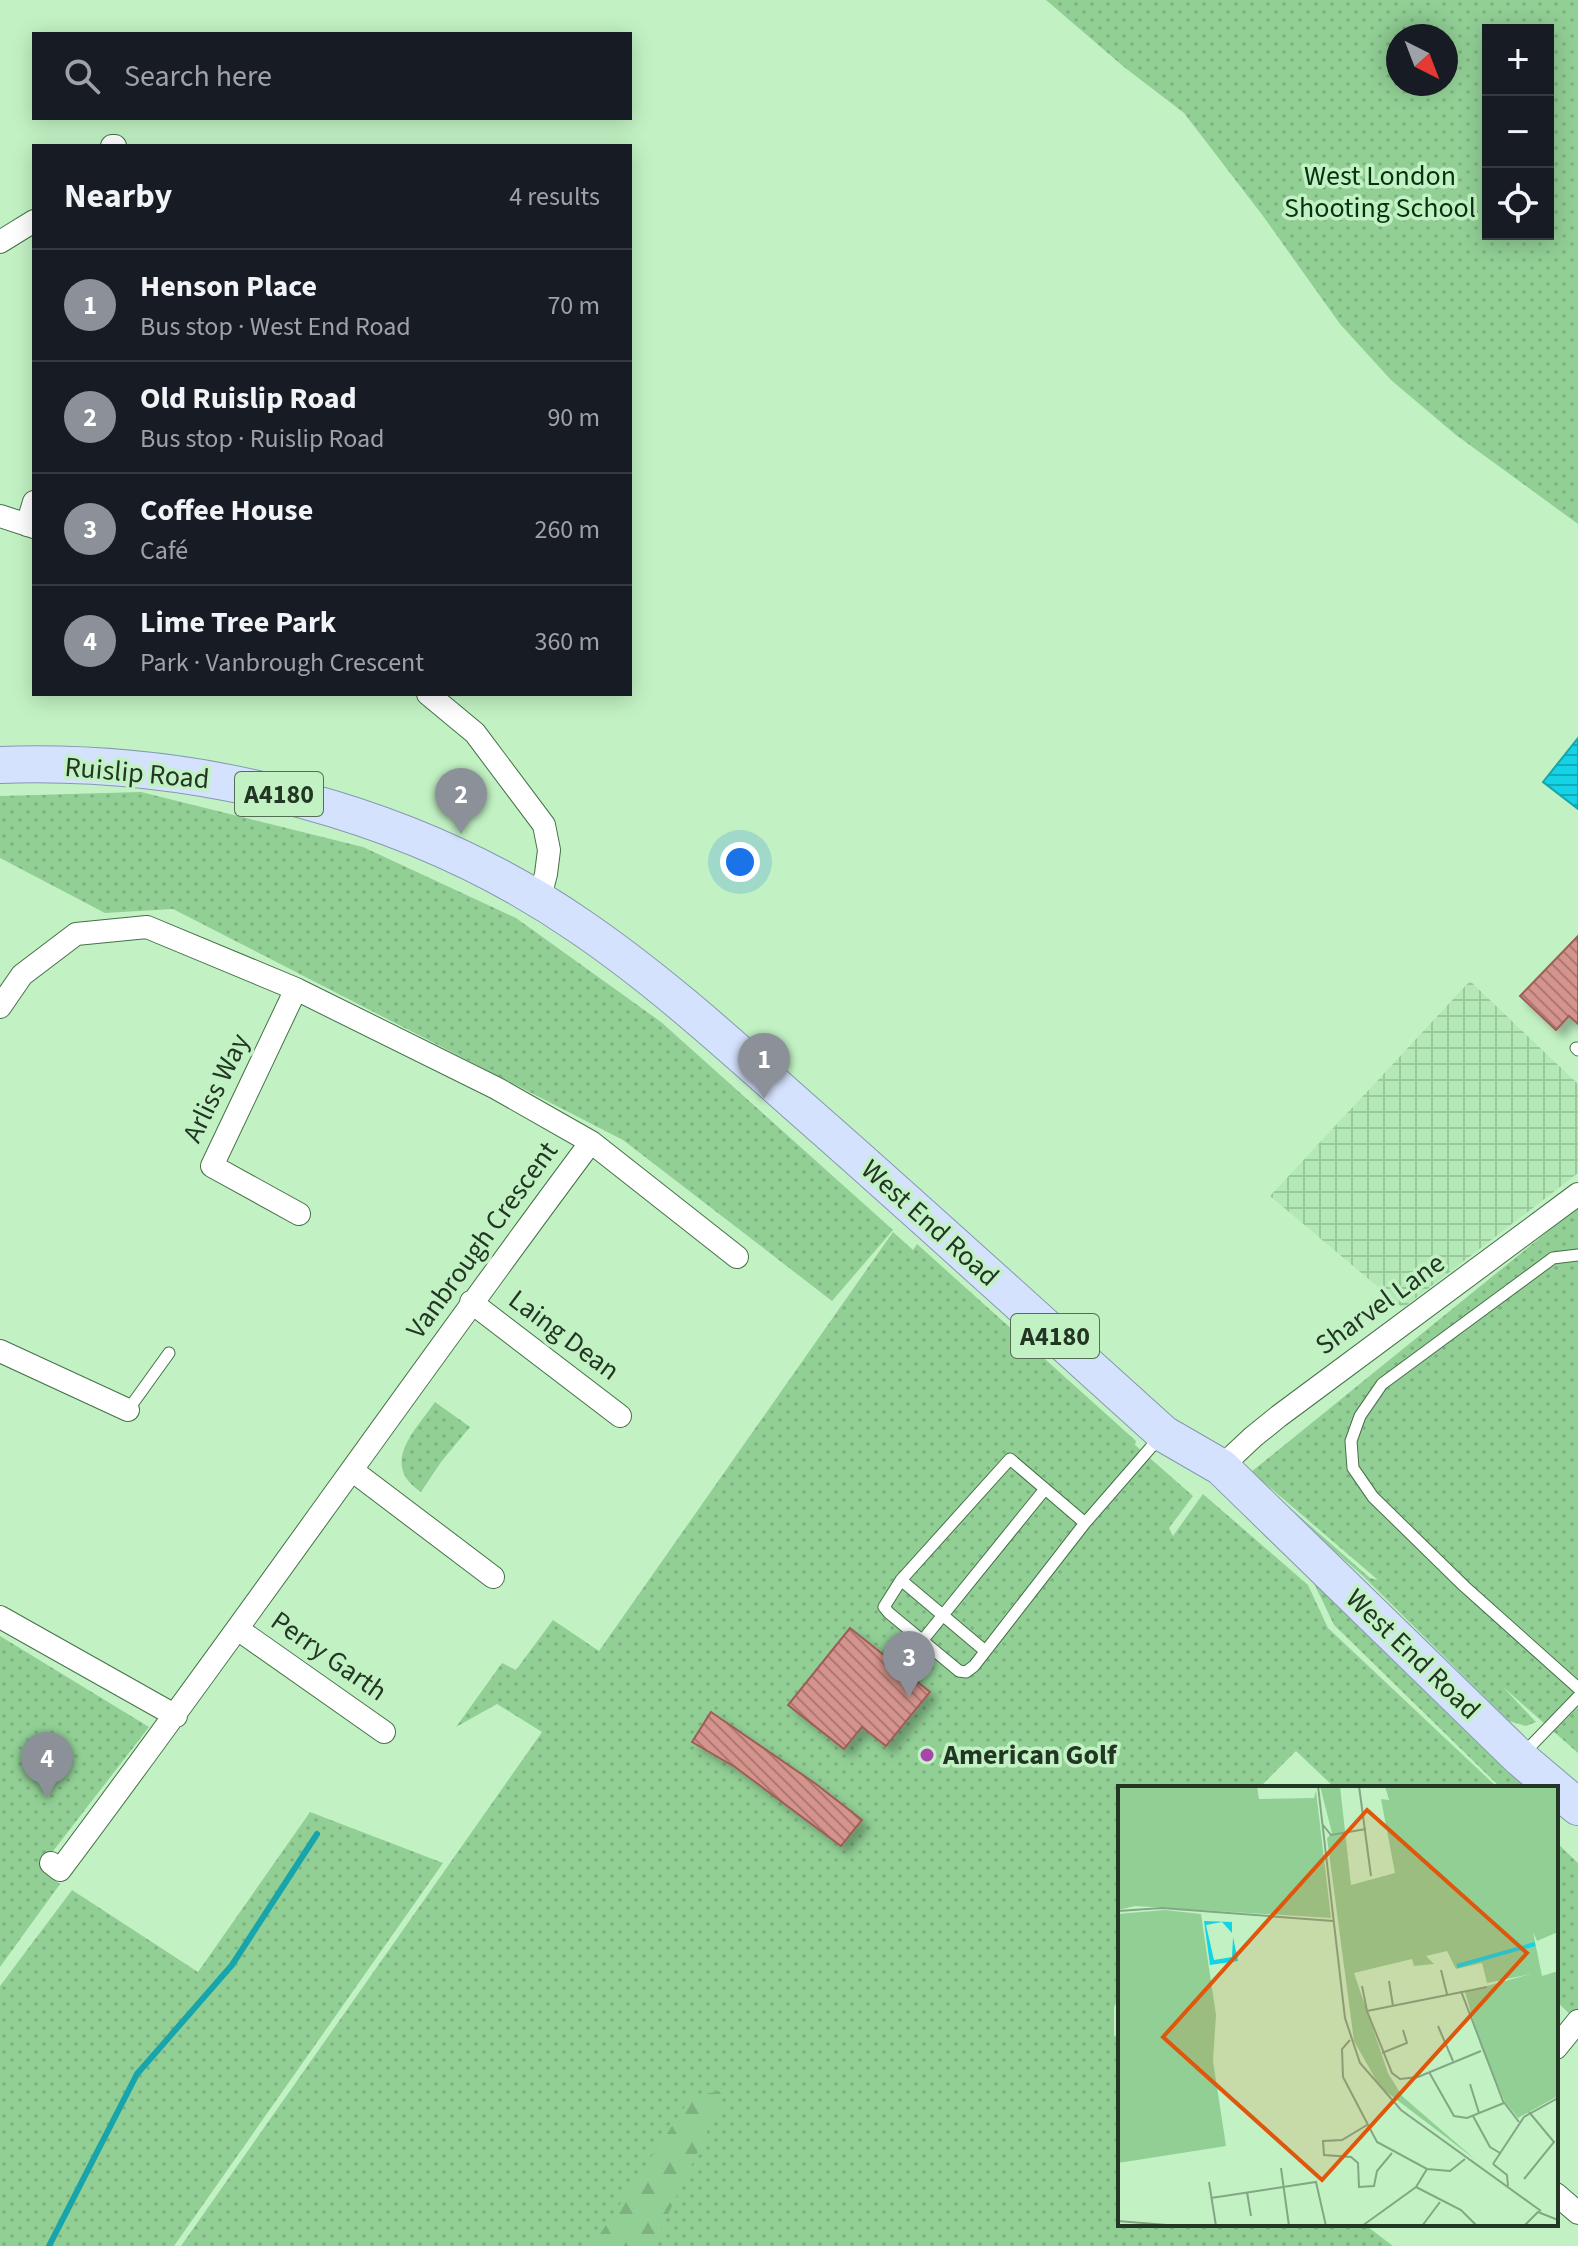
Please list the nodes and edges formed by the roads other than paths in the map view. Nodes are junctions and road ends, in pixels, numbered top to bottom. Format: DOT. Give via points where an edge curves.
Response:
graph roads {
  1 [pos="32,222"];
  2 [pos="0,242"];
  3 [pos="0,516"];
  4 [pos="31,526"];
  5 [pos="430,696"];
  6 [pos="0,765"];
  7 [pos="539,901"];
  8 [pos="296,989"];
  9 [pos="0,1007"];
  10 [pos="591,1142"];
  11 [pos="1578,1194"];
  12 [pos="299,1214"];
  13 [pos="1578,1255"];
  14 [pos="737,1257"];
  15 [pos="471,1302"];
  16 [pos="0,1351"];
  17 [pos="169,1353"];
  18 [pos="128,1410"];
  19 [pos="620,1416"];
  20 [pos="1164,1434"];
  21 [pos="1221,1467"];
  22 [pos="353,1471"];
  23 [pos="1045,1489"];
  24 [pos="1085,1523"];
  25 [pos="493,1577"];
  26 [pos="901,1580"];
  27 [pos="943,1615"];
  28 [pos="0,1617"];
  29 [pos="239,1630"];
  30 [pos="922,1641"];
  31 [pos="984,1650"];
  32 [pos="1578,1688"];
  33 [pos="1578,1697"];
  34 [pos="176,1716"];
  35 [pos="384,1732"];
  36 [pos="1520,1758"];
  37 [pos="1553,1786"];
  38 [pos="1558,1790"];
  39 [pos="1578,1807"];
  40 [pos="51,1863"];
  41 [pos="1578,2021"];
  42 [pos="1558,2046"];
  43 [pos="1558,2196"];
  44 [pos="1578,2213"];
  1 -- 2 [label="street"];
  3 -- 4 [label="street"];
  5 -- 7 [label="street" via="475,733 544,825 549,850"];
  6 -- 7 [label="main road, Ruislip Road / A4180" via="138,769 248,785 373,822 467,862"];
  7 -- 20 [label="main road, West End Road / A4180" via="675,997"];
  8 -- 9 [label="street, Vanbrough Crescent" via="147,927 76,934 22,975"];
  8 -- 10 [label="street, Vanbrough Crescent" via="496,1088"];
  8 -- 12 [label="street, Arliss Way" via="212,1166"];
  10 -- 14 [label="street"];
  10 -- 15 [label="street, Vanbrough Crescent"];
  11 -- 21 [label="street, Sharvel Lane" via="1279,1416"];
  13 -- 32 [label="lane" via="1553,1258 1382,1384 1360,1416 1351,1441 1353,1468 1373,1497"];
  15 -- 19 [label="street, Laing Dean"];
  15 -- 22 [label="street, Vanbrough Crescent"];
  16 -- 18 [label="street"];
  17 -- 18 [label="lane"];
  20 -- 21 [label="main road, West End Road / A4180"];
  20 -- 24 [label="lane"];
  21 -- 36 [label="main road, West End Road / A4180"];
  22 -- 25 [label="street"];
  22 -- 29 [label="street, Vanbrough Crescent"];
  23 -- 24 [label="lane"];
  23 -- 26 [label="lane" via="1010,1459"];
  23 -- 27 [label="lane"];
  24 -- 31 [label="lane"];
  26 -- 27 [label="lane"];
  26 -- 30 [label="lane" via="884,1607"];
  27 -- 30 [label="lane"];
  27 -- 31 [label="lane"];
  28 -- 34 [label="street"];
  29 -- 34 [label="street, Vanbrough Crescent"];
  29 -- 35 [label="street, Perry Garth"];
  30 -- 31 [label="lane" via="959,1671 966,1672"];
  33 -- 36 [label="lane"];
  34 -- 40 [label="street, Vanbrough Crescent" via="60,1870"];
  36 -- 37 [label="main road, West End Road / A4180"];
  38 -- 39 [label="main road, West End Road / A4180"];
  41 -- 42 [label="street"];
  43 -- 44 [label="street"];
}
